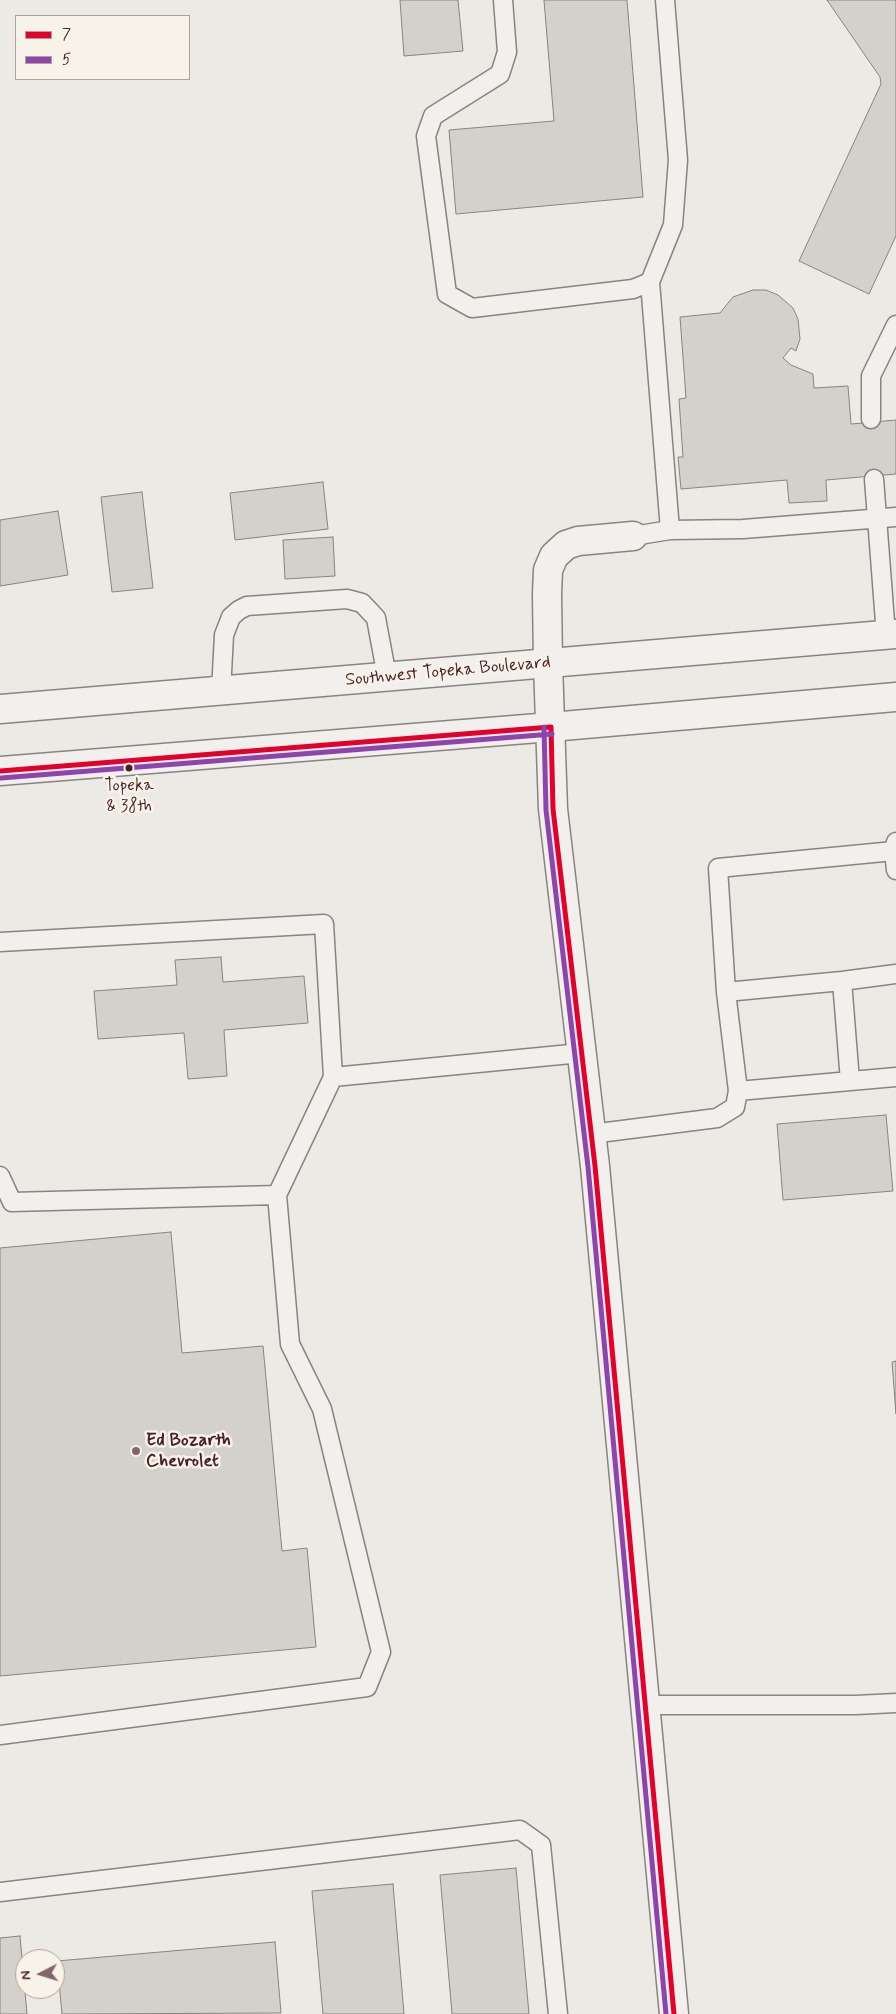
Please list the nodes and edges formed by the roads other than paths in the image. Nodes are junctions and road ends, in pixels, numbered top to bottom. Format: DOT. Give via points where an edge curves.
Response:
graph roads {
  1 [pos="503,0"];
  2 [pos="665,0"];
  3 [pos="650,282"];
  4 [pos="896,325"];
  5 [pos="870,419"];
  6 [pos="874,479"];
  7 [pos="896,517"];
  8 [pos="876,518"];
  9 [pos="670,530"];
  10 [pos="633,536"];
  11 [pos="891,635"];
  12 [pos="548,664"];
  13 [pos="387,677"];
  14 [pos="221,691"];
  15 [pos="896,697"];
  16 [pos="0,710"];
  17 [pos="551,727"];
  18 [pos="0,771"];
  19 [pos="895,847"];
  20 [pos="896,870"];
  21 [pos="0,942"];
  22 [pos="896,974"];
  23 [pos="842,981"];
  24 [pos="726,992"];
  25 [pos="581,1053"];
  26 [pos="333,1077"];
  27 [pos="896,1077"];
  28 [pos="850,1081"];
  29 [pos="738,1091"];
  30 [pos="591,1134"];
  31 [pos="0,1176"];
  32 [pos="277,1195"];
  33 [pos="896,1702"];
  34 [pos="645,1705"];
  35 [pos="0,1735"];
  36 [pos="0,1892"];
  37 [pos="558,2014"];
  38 [pos="674,2014"];
  1 -- 3 [label="lane" via="507,52 500,74 433,116 426,136 448,294 472,308 633,289"];
  2 -- 3 [label="lane" via="678,160 673,225"];
  3 -- 9 [label="lane"];
  4 -- 5 [label="lane" via="871,376"];
  6 -- 8 [label="lane"];
  7 -- 8 [label="lane"];
  8 -- 9 [label="lane"];
  8 -- 11 [label="lane"];
  9 -- 10 [label="lane"];
  10 -- 12 [label="main road" via="578,540 554,556 548,570"];
  11 -- 12 [label="main road, Southwest Topeka Boulevard"];
  12 -- 13 [label="main road, Southwest Topeka Boulevard"];
  12 -- 17 [label="main road"];
  13 -- 14 [label="main road, Southwest Topeka Boulevard"];
  13 -- 14 [label="lane" via="376,618 362,604 347,599 248,606 230,618 224,635"];
  14 -- 16 [label="main road, Southwest Topeka Boulevard"];
  15 -- 17 [label="main road"];
  17 -- 18 [label="main road"];
  17 -- 25 [label="main road" via="553,810"];
  19 -- 20 [label="lane"];
  19 -- 24 [label="lane" via="718,868"];
  21 -- 26 [label="lane" via="324,924"];
  22 -- 23 [label="lane"];
  23 -- 24 [label="lane"];
  23 -- 28 [label="lane"];
  24 -- 29 [label="lane"];
  25 -- 26 [label="lane"];
  25 -- 30 [label="main road"];
  26 -- 32 [label="lane"];
  27 -- 28 [label="lane"];
  28 -- 29 [label="lane"];
  29 -- 30 [label="lane" via="735,1106 717,1118"];
  30 -- 34 [label="main road"];
  31 -- 32 [label="lane" via="12,1202"];
  32 -- 35 [label="lane" via="290,1344 322,1409 381,1652 367,1687"];
  33 -- 34 [label="lane" via="856,1705"];
  34 -- 38 [label="main road"];
  36 -- 37 [label="lane" via="520,1830 541,1846"];
}
